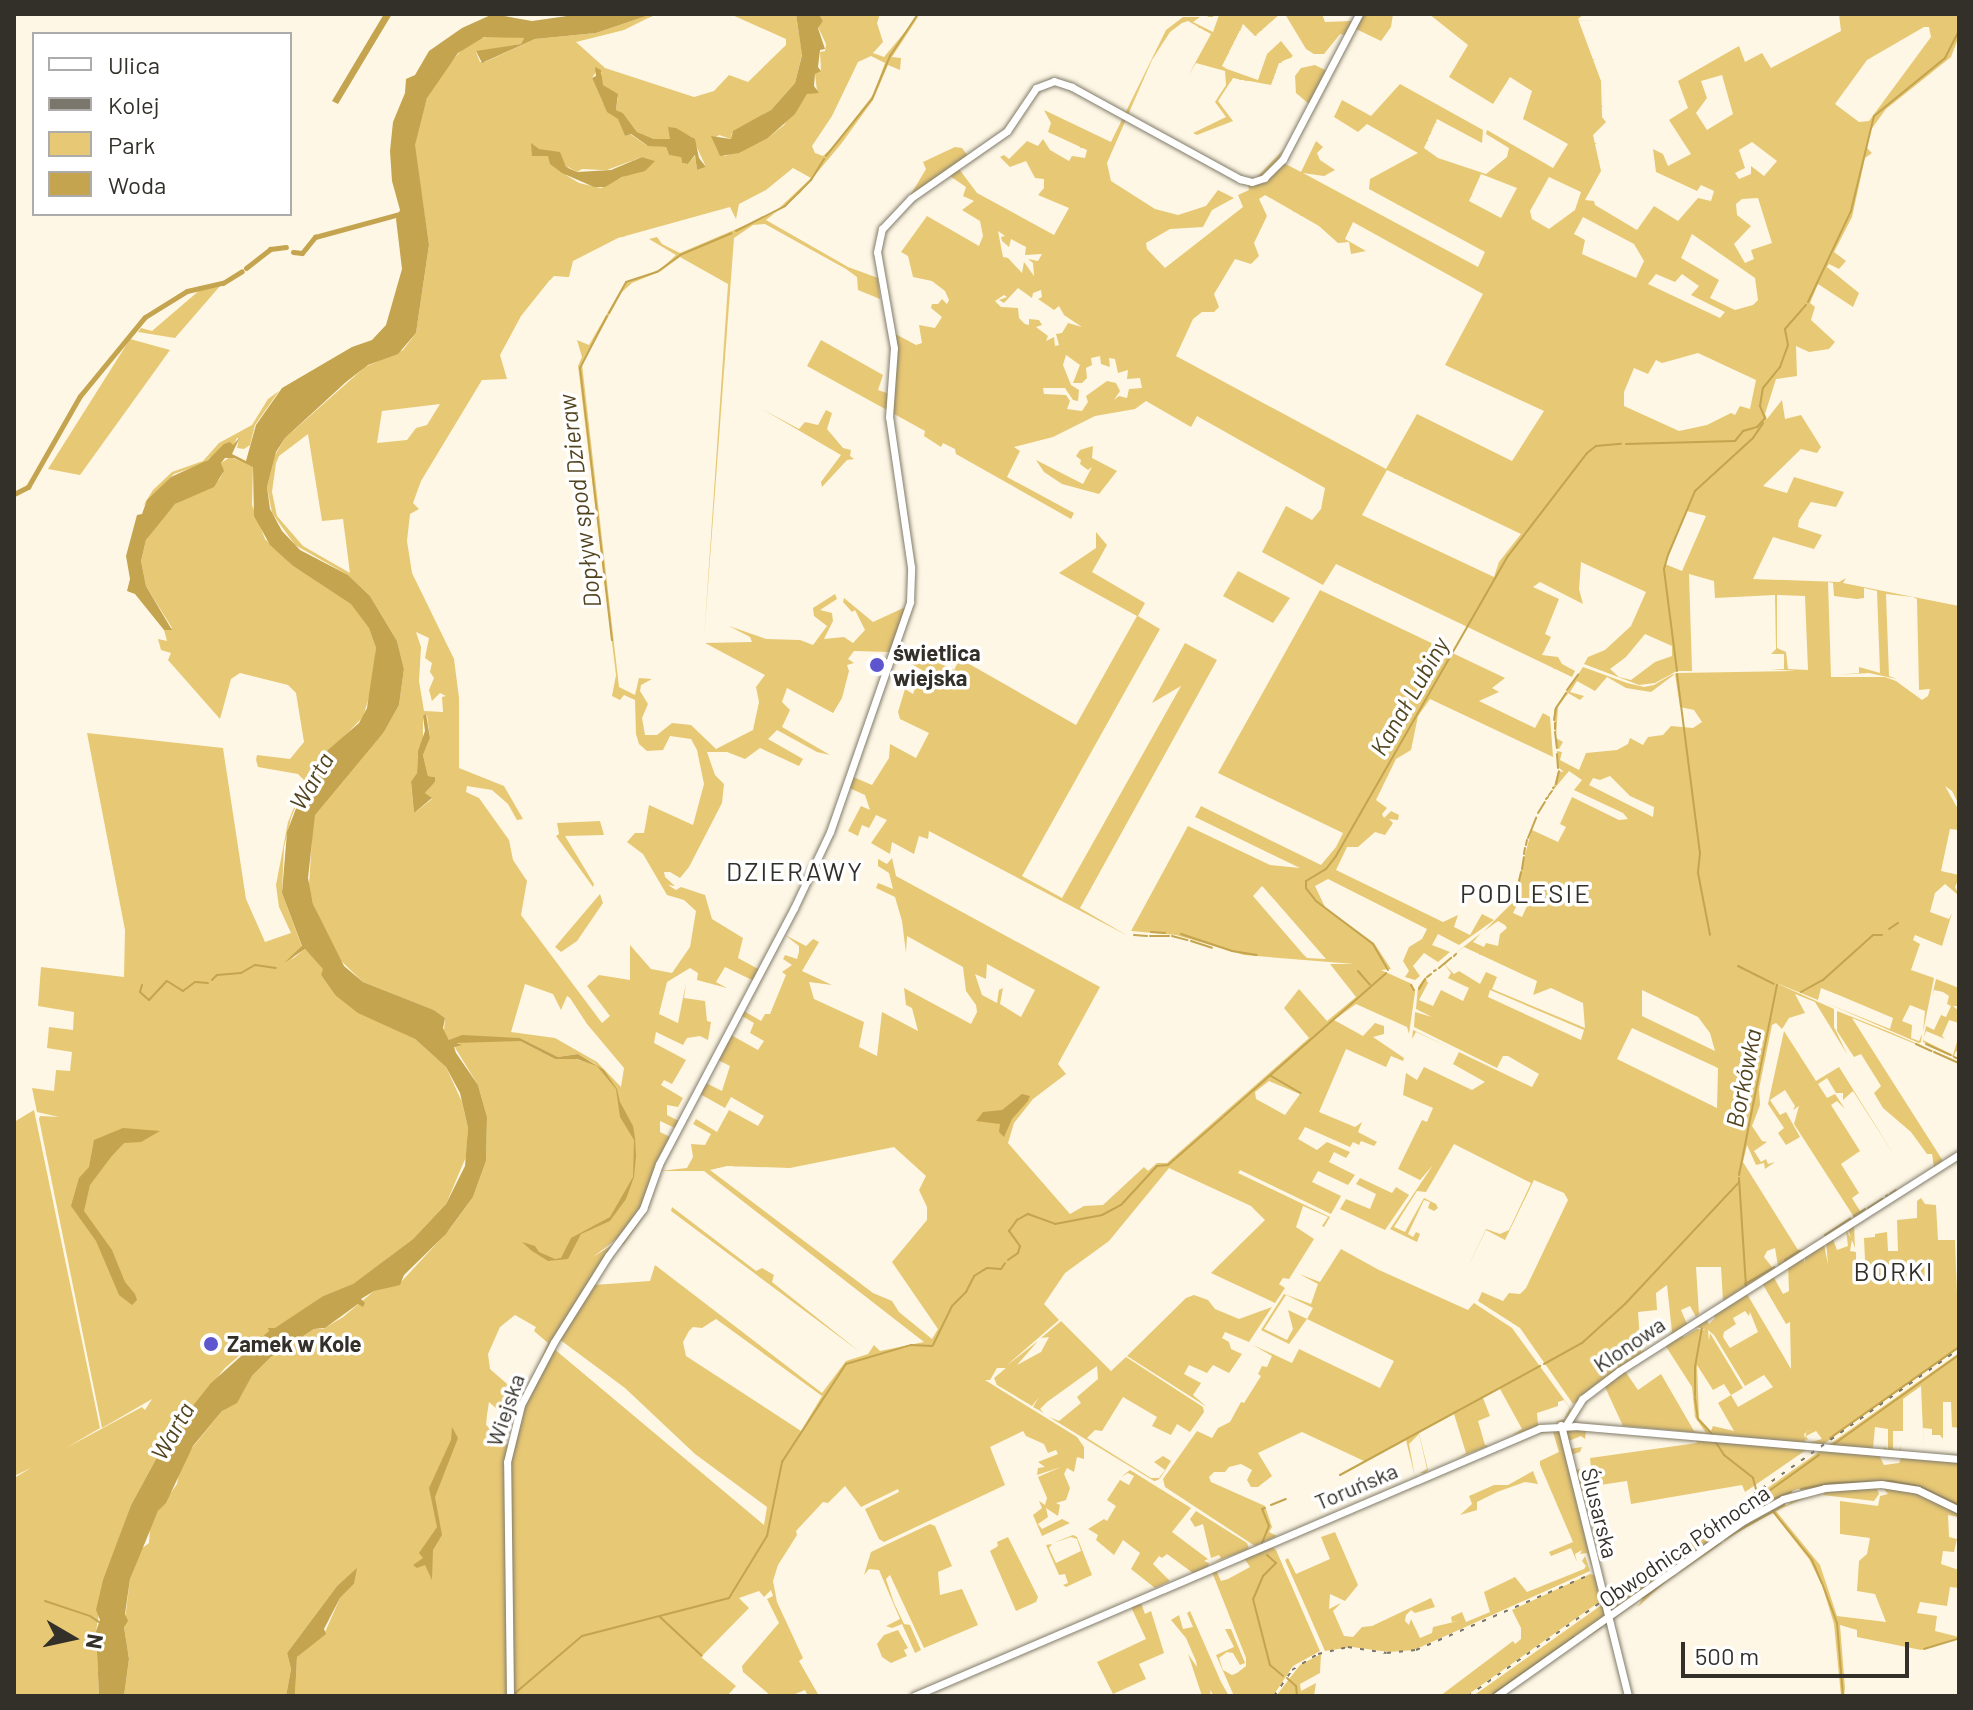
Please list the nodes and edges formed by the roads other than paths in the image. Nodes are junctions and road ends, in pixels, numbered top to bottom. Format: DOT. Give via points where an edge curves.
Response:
graph roads {
  1 [pos="1359,14"];
  2 [pos="1959,1154"];
  3 [pos="1564,1425"];
  4 [pos="1959,1459"];
  5 [pos="1958,1509"];
  6 [pos="1608,1619"];
  7 [pos="510,1696"];
  8 [pos="914,1696"];
  9 [pos="1496,1696"];
  10 [pos="1628,1696"];
  1 -- 7 [label="street, Wiejska" via="1283,159 1264,178 1240,179 1054,81 1036,88 1007,131 911,198 882,229 877,252 894,348 889,417 911,567 910,602 819,857 657,1170 643,1209 548,1351 514,1426 507,1462"];
  2 -- 3 [label="street, Klonowa" via="1585,1396"];
  3 -- 4 [label="street, Toruńska"];
  3 -- 6 [label="street, Ślusarska"];
  3 -- 8 [label="street, Toruńska" via="1518,1436"];
  5 -- 6 [label="street, Obwodnica Północna" via="1918,1490 1881,1484 1793,1496 1752,1516"];
  6 -- 9 [label="street, Obwodnica Północna"];
  6 -- 10 [label="street, Ślusarska"];
}
